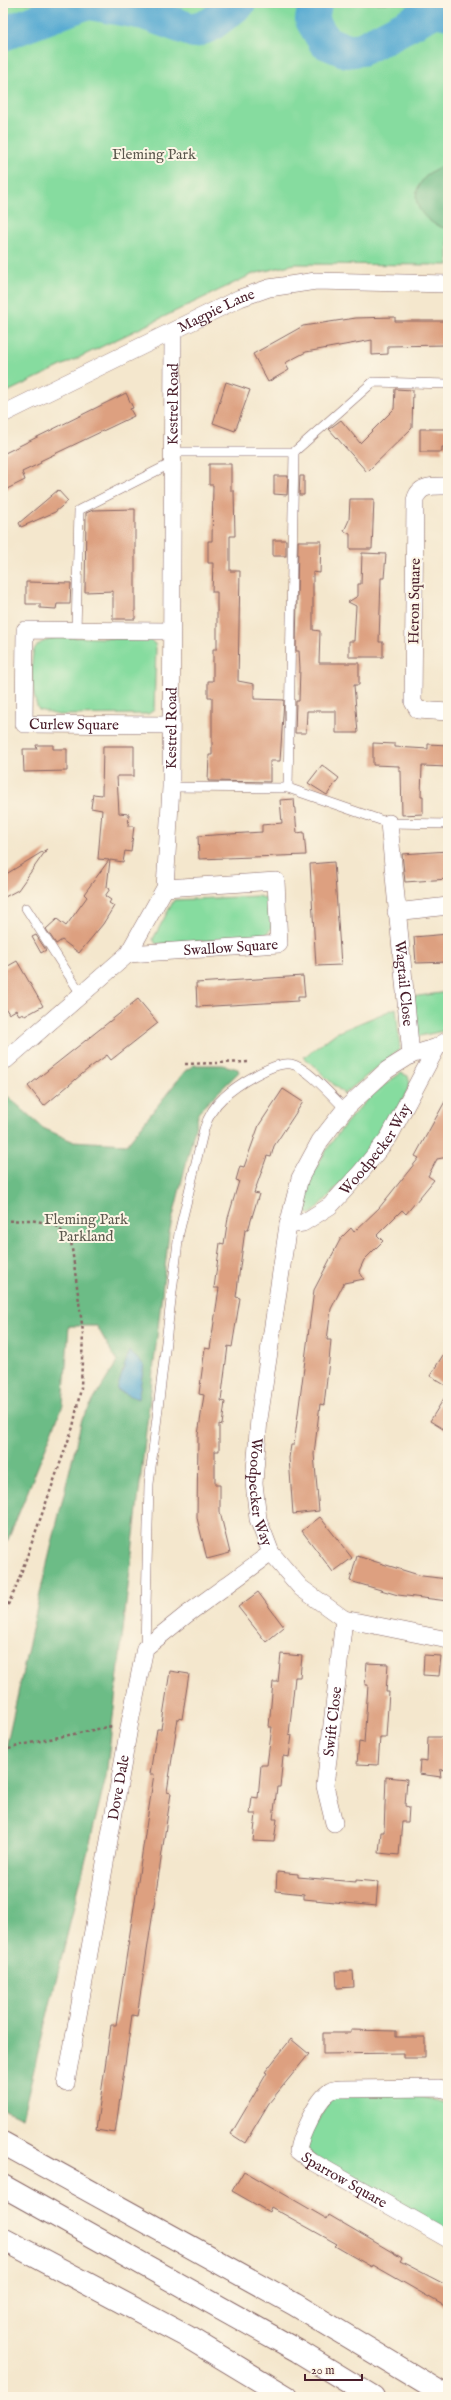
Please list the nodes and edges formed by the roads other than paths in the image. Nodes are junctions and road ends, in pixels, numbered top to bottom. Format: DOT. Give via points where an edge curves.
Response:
graph roads {
  1 [pos="448,284"];
  2 [pos="173,332"];
  3 [pos="448,384"];
  4 [pos="3,414"];
  5 [pos="294,452"];
  6 [pos="172,458"];
  7 [pos="448,486"];
  8 [pos="76,631"];
  9 [pos="170,631"];
  10 [pos="448,712"];
  11 [pos="170,725"];
  12 [pos="171,787"];
  13 [pos="288,788"];
  14 [pos="389,823"];
  15 [pos="448,824"];
  16 [pos="165,888"];
  17 [pos="448,906"];
  18 [pos="26,908"];
  19 [pos="396,912"];
  20 [pos="128,954"];
  21 [pos="81,994"];
  22 [pos="442,1043"];
  23 [pos="411,1054"];
  24 [pos="5,1057"];
  25 [pos="345,1109"];
  26 [pos="288,1226"];
  27 [pos="271,1553"];
  28 [pos="344,1619"];
  29 [pos="448,1640"];
  30 [pos="145,1648"];
  31 [pos="334,1823"];
  32 [pos="66,2083"];
  33 [pos="448,2089"];
  34 [pos="3,2143"];
  35 [pos="3,2186"];
  36 [pos="3,2238"];
  37 [pos="448,2239"];
  38 [pos="287,2397"];
  39 [pos="373,2397"];
  40 [pos="448,2397"];
  1 -- 2 [label="street, Magpie Lane" via="316,281 269,288 240,298"];
  2 -- 4 [label="street, Magpie Lane"];
  2 -- 6 [label="street, Kestrel Road"];
  3 -- 5 [label="lane" via="373,382"];
  5 -- 6 [label="lane"];
  5 -- 13 [label="lane"];
  6 -- 8 [label="lane" via="78,510"];
  6 -- 9 [label="street, Kestrel Road"];
  7 -- 10 [label="street, Heron Square" via="423,488 416,495 415,501 413,702 418,710"];
  8 -- 9 [label="street, Curlew Square"];
  8 -- 11 [label="street, Curlew Square" via="25,630 24,724"];
  9 -- 11 [label="street, Kestrel Road"];
  11 -- 12 [label="street, Kestrel Road"];
  12 -- 13 [label="lane"];
  12 -- 16 [label="street, Kestrel Road"];
  13 -- 14 [label="lane"];
  14 -- 15 [label="lane"];
  14 -- 19 [label="street, Wagtail Close"];
  16 -- 20 [label="street, Kestrel Road"];
  16 -- 20 [label="street, Swallow Square" via="276,881 279,944"];
  17 -- 19 [label="street"];
  18 -- 21 [label="lane"];
  19 -- 23 [label="street, Wagtail Close"];
  20 -- 21 [label="street, Kestrel Road"];
  21 -- 24 [label="street, Kestrel Road"];
  22 -- 23 [label="street, Woodpecker Way"];
  22 -- 26 [label="street, Woodpecker Way" via="389,1137 361,1172 330,1206 303,1223"];
  23 -- 25 [label="street, Woodpecker Way" via="387,1070"];
  25 -- 26 [label="street, Woodpecker Way" via="320,1141 300,1178"];
  25 -- 30 [label="lane" via="304,1071 289,1064 272,1068 228,1093 208,1117 179,1233 149,1484"];
  26 -- 27 [label="street, Woodpecker Way" via="259,1419 254,1483 258,1519"];
  27 -- 28 [label="street, Woodpecker Way" via="301,1588"];
  27 -- 30 [label="street"];
  28 -- 29 [label="street, Woodpecker Way"];
  28 -- 31 [label="street, Swift Close" via="325,1786"];
  30 -- 32 [label="street, Dove Dale"];
  33 -- 37 [label="street, Sparrow Square" via="329,2091 301,2137 298,2151 311,2161"];
  34 -- 40 [label="highway" via="294,2304"];
  35 -- 39 [label="highway" via="292,2347"];
  36 -- 38 [label="highway" via="186,2336"];
}
